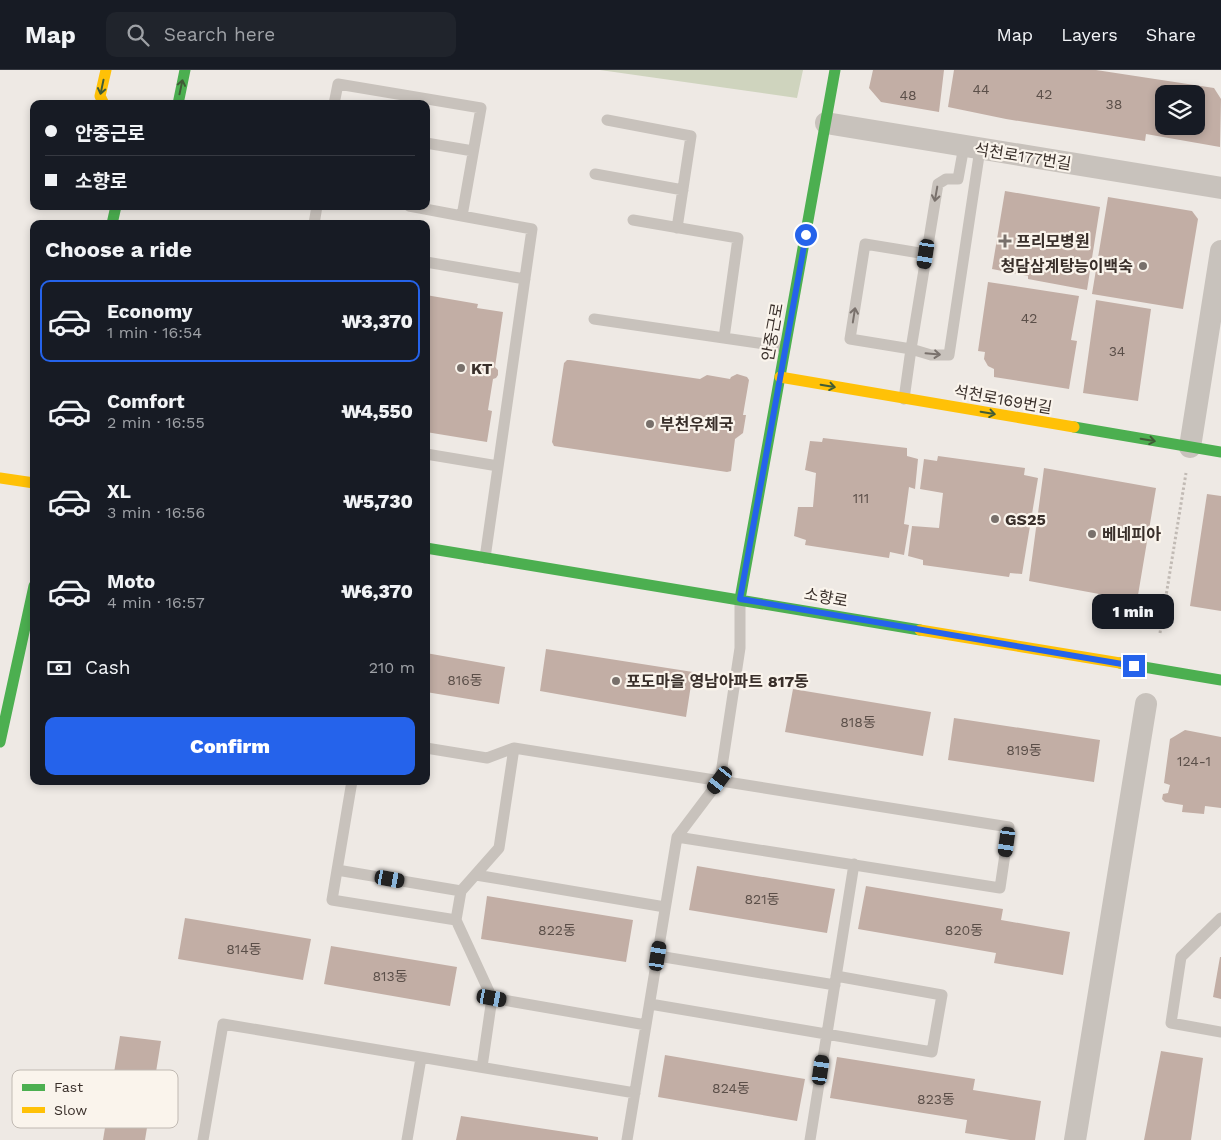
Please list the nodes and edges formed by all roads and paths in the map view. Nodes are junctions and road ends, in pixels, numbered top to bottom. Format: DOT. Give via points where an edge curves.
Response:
graph roads {
  1 [pos="106,70"];
  2 [pos="185,70"];
  3 [pos="835,70"];
  4 [pos="102,100"];
  5 [pos="179,100"];
  6 [pos="335,100"];
  7 [pos="607,120"];
  8 [pos="826,123"];
  9 [pos="430,144"];
  10 [pos="972,147"];
  11 [pos="474,151"];
  12 [pos="595,174"];
  13 [pos="1221,188"];
  14 [pos="683,190"];
  15 [pos="430,210"];
  16 [pos="462,216"];
  17 [pos="632,220"];
  18 [pos="678,228"];
  19 [pos="1221,251"];
  20 [pos="926,254"];
  21 [pos="430,263"];
  22 [pos="524,279"];
  23 [pos="594,319"];
  24 [pos="724,338"];
  25 [pos="785,347"];
  26 [pos="911,349"];
  27 [pos="780,377"];
  28 [pos="904,398"];
  29 [pos="1190,447"];
  30 [pos="1221,452"];
  31 [pos="430,455"];
  32 [pos="498,466"];
  33 [pos="0,478"];
  34 [pos="30,483"];
  35 [pos="430,549"];
  36 [pos="485,558"];
  37 [pos="740,599"];
  38 [pos="30,604"];
  39 [pos="1160,633"];
  40 [pos="1221,680"];
  41 [pos="1146,704"];
  42 [pos="0,742"];
  43 [pos="514,748"];
  44 [pos="430,749"];
  45 [pos="720,780"];
  46 [pos="351,785"];
  47 [pos="677,837"];
  48 [pos="854,864"];
  49 [pos="337,870"];
  50 [pos="476,875"];
  51 [pos="460,891"];
  52 [pos="666,907"];
  53 [pos="1221,918"];
  54 [pos="456,920"];
  55 [pos="658,956"];
  56 [pos="836,981"];
  57 [pos="492,998"];
  58 [pos="650,1004"];
  59 [pos="646,1025"];
  60 [pos="1221,1032"];
  61 [pos="826,1034"];
  62 [pos="421,1058"];
  63 [pos="482,1067"];
  64 [pos="635,1093"];
  65 [pos="203,1140"];
  66 [pos="407,1140"];
  67 [pos="627,1140"];
  68 [pos="810,1140"];
  69 [pos="1075,1140"];
  1 -- 4 [label="street, one-way" via="100,96"];
  5 -- 2 [label="street, one-way"];
  3 -- 8 [label="street, 안중근로"];
  6 -- 11 [label="lane" via="338,84 481,108"];
  7 -- 14 [label="lane" via="691,136"];
  8 -- 10 [label="street, 석천로177번길"];
  8 -- 25 [label="street, 안중근로"];
  9 -- 11 [label="lane"];
  10 -- 13 [label="street, 석천로177번길"];
  10 -- 20 [label="lane, one-way" via="958,179 946,179 938,184"];
  26 -- 10 [label="lane, one-way" via="931,355 949,355"];
  11 -- 16 [label="lane"];
  12 -- 14 [label="lane"];
  14 -- 18 [label="lane"];
  15 -- 16 [label="lane"];
  16 -- 22 [label="lane" via="532,229"];
  17 -- 18 [label="lane"];
  18 -- 24 [label="lane" via="738,238"];
  19 -- 29 [label="street"];
  20 -- 26 [label="lane"];
  26 -- 20 [label="lane, one-way" via="850,339 865,244"];
  21 -- 22 [label="lane"];
  22 -- 32 [label="lane"];
  23 -- 24 [label="lane"];
  24 -- 25 [label="lane"];
  25 -- 27 [label="street, 안중근로"];
  26 -- 28 [label="lane"];
  27 -- 28 [label="street, 석천로169번길, one-way"];
  27 -- 37 [label="street, 안중근로"];
  28 -- 29 [label="street, 석천로169번길, one-way"];
  29 -- 30 [label="street, 석천로169번길"];
  29 -- 39 [label="path"];
  31 -- 32 [label="lane"];
  32 -- 36 [label="lane"];
  33 -- 34 [label="street"];
  35 -- 36 [label="street, 소향로"];
  36 -- 37 [label="street, 소향로"];
  37 -- 40 [label="street, 소향로"];
  37 -- 45 [label="lane" via="740,648"];
  38 -- 42 [label="street"];
  41 -- 69 [label="street"];
  43 -- 44 [label="lane" via="487,758"];
  43 -- 45 [label="lane"];
  43 -- 50 [label="lane" via="499,848"];
  45 -- 47 [label="lane"];
  45 -- 48 [label="lane" via="1009,827 1000,888"];
  46 -- 49 [label="lane"];
  47 -- 48 [label="lane"];
  47 -- 52 [label="lane"];
  48 -- 56 [label="lane"];
  49 -- 51 [label="lane"];
  49 -- 54 [label="lane" via="332,900"];
  50 -- 51 [label="lane"];
  50 -- 52 [label="lane"];
  51 -- 54 [label="lane"];
  52 -- 55 [label="lane"];
  53 -- 60 [label="lane" via="1181,957 1171,1024"];
  54 -- 57 [label="lane"];
  55 -- 56 [label="lane"];
  55 -- 58 [label="lane"];
  56 -- 61 [label="lane"];
  56 -- 61 [label="lane" via="942,995 932,1052"];
  57 -- 59 [label="lane"];
  57 -- 63 [label="lane"];
  58 -- 59 [label="lane"];
  58 -- 61 [label="lane"];
  59 -- 64 [label="lane"];
  61 -- 68 [label="lane"];
  62 -- 63 [label="lane"];
  62 -- 65 [label="lane" via="223,1024"];
  62 -- 66 [label="lane"];
  63 -- 64 [label="lane"];
  64 -- 67 [label="lane"];
}
